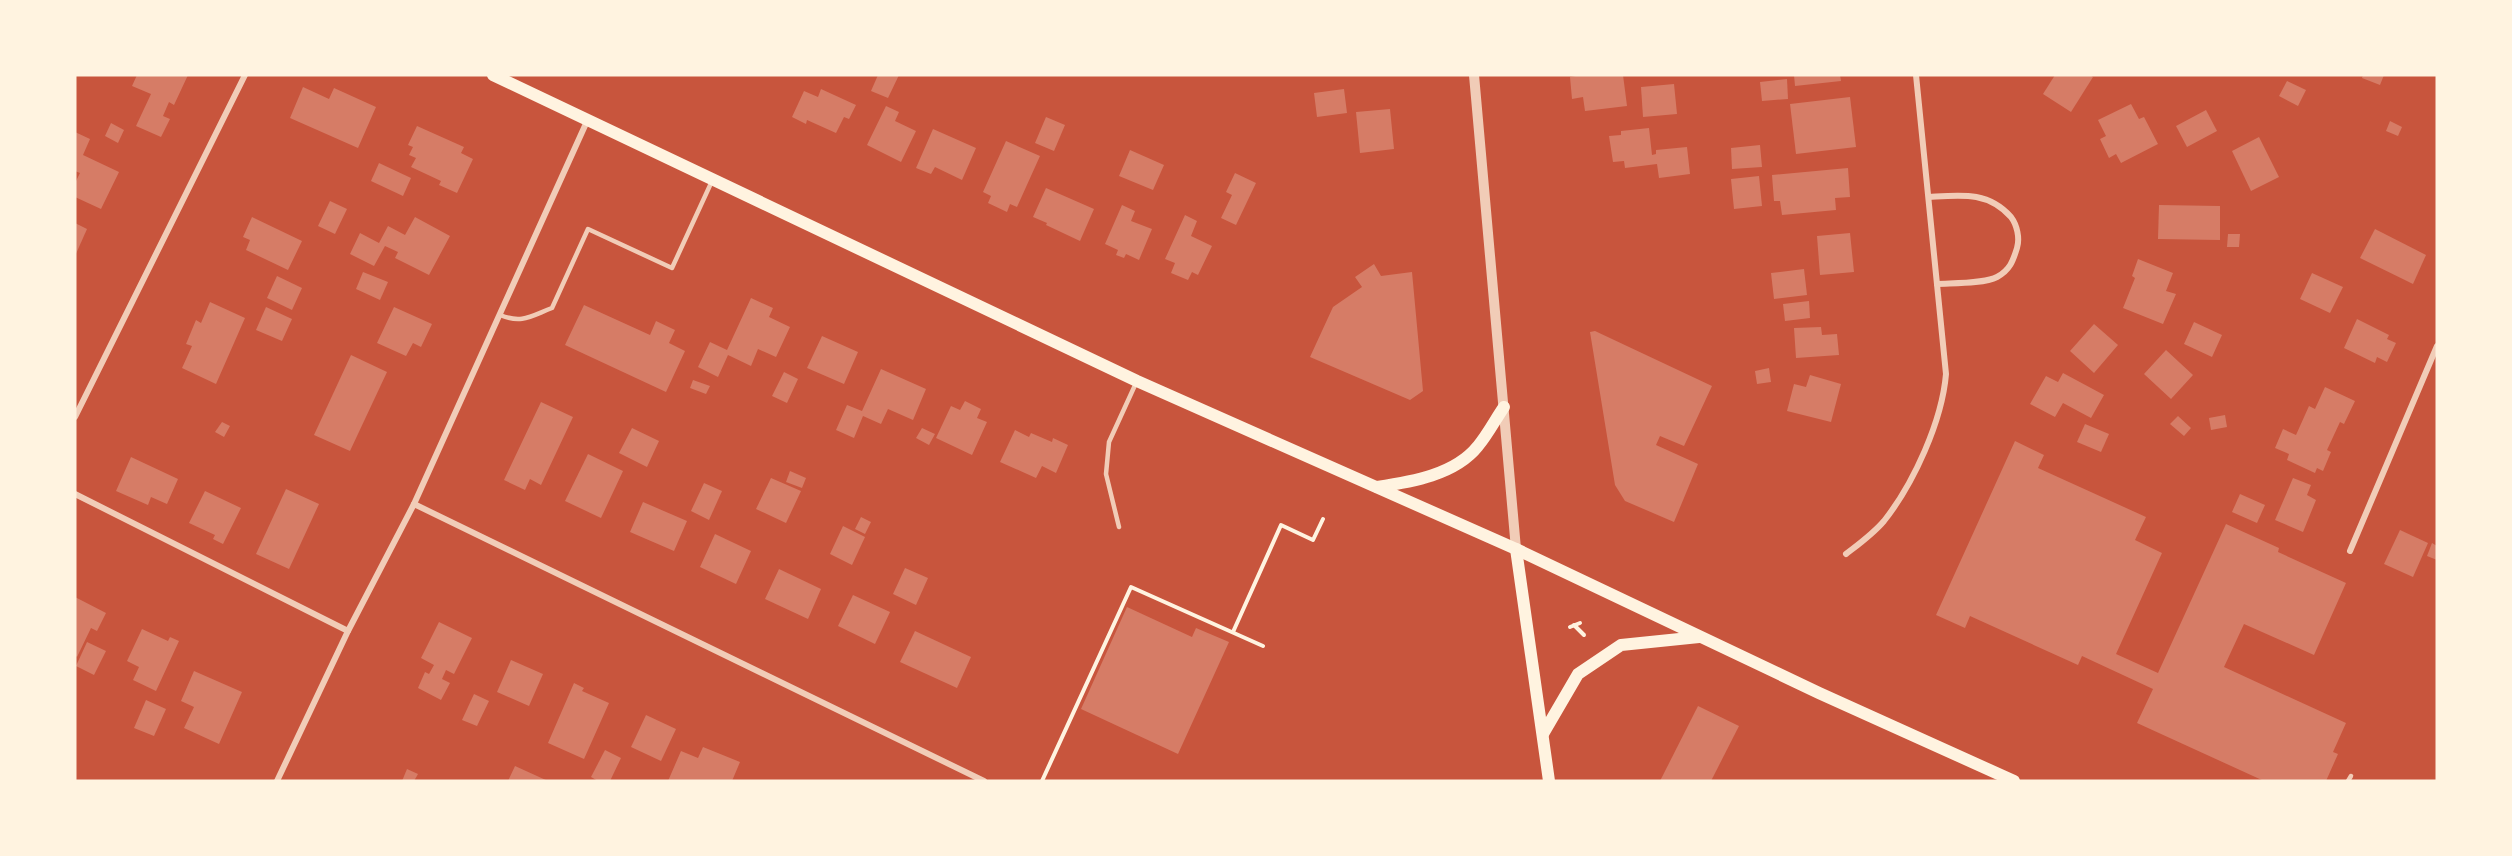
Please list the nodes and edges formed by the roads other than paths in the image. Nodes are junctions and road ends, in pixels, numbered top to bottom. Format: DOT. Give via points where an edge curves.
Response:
graph roads {
  1 [pos="245,75"];
  2 [pos="493,75"];
  3 [pos="1474,75"];
  4 [pos="1916,75"];
  5 [pos="588,119"];
  6 [pos="713,178"];
  7 [pos="1929,197"];
  8 [pos="1937,284"];
  9 [pos="500,315"];
  10 [pos="2437,345"];
  11 [pos="1137,381"];
  12 [pos="1504,407"];
  13 [pos="75,417"];
  14 [pos="1377,488"];
  15 [pos="75,494"];
  16 [pos="414,504"];
  17 [pos="1119,527"];
  18 [pos="1516,549"];
  19 [pos="2350,551"];
  20 [pos="1846,554"];
  21 [pos="348,630"];
  22 [pos="1701,637"];
  23 [pos="1543,734"];
  24 [pos="277,781"];
  25 [pos="984,781"];
  26 [pos="1549,781"];
  27 [pos="2014,781"];
  1 -- 13 [label="street"];
  2 -- 5 [label="main road"];
  3 -- 12 [label="street"];
  4 -- 7 [label="street"];
  5 -- 6 [label="main road"];
  5 -- 9 [label="street"];
  6 -- 9 [label="lane" via="672,268 588,229 552,308 520,321"];
  6 -- 11 [label="main road"];
  7 -- 8 [label="street"];
  7 -- 8 [label="street" via="1965,195 2001,206 2015,222 2019,241 2012,264 1996,278"];
  8 -- 20 [label="street" via="1946,374 1938,419 1893,508"];
  9 -- 16 [label="street"];
  10 -- 19 [label="street"];
  11 -- 14 [label="main road"];
  11 -- 17 [label="lane" via="1109,442 1106,474"];
  12 -- 14 [label="main road" via="1477,448 1450,467 1419,480"];
  12 -- 18 [label="street"];
  14 -- 18 [label="main road"];
  15 -- 21 [label="street"];
  16 -- 21 [label="street"];
  16 -- 25 [label="street"];
  18 -- 22 [label="main road"];
  18 -- 23 [label="main road"];
  21 -- 24 [label="street"];
  22 -- 23 [label="main road" via="1621,645 1578,674"];
  22 -- 27 [label="main road"];
  23 -- 26 [label="main road"];
}
